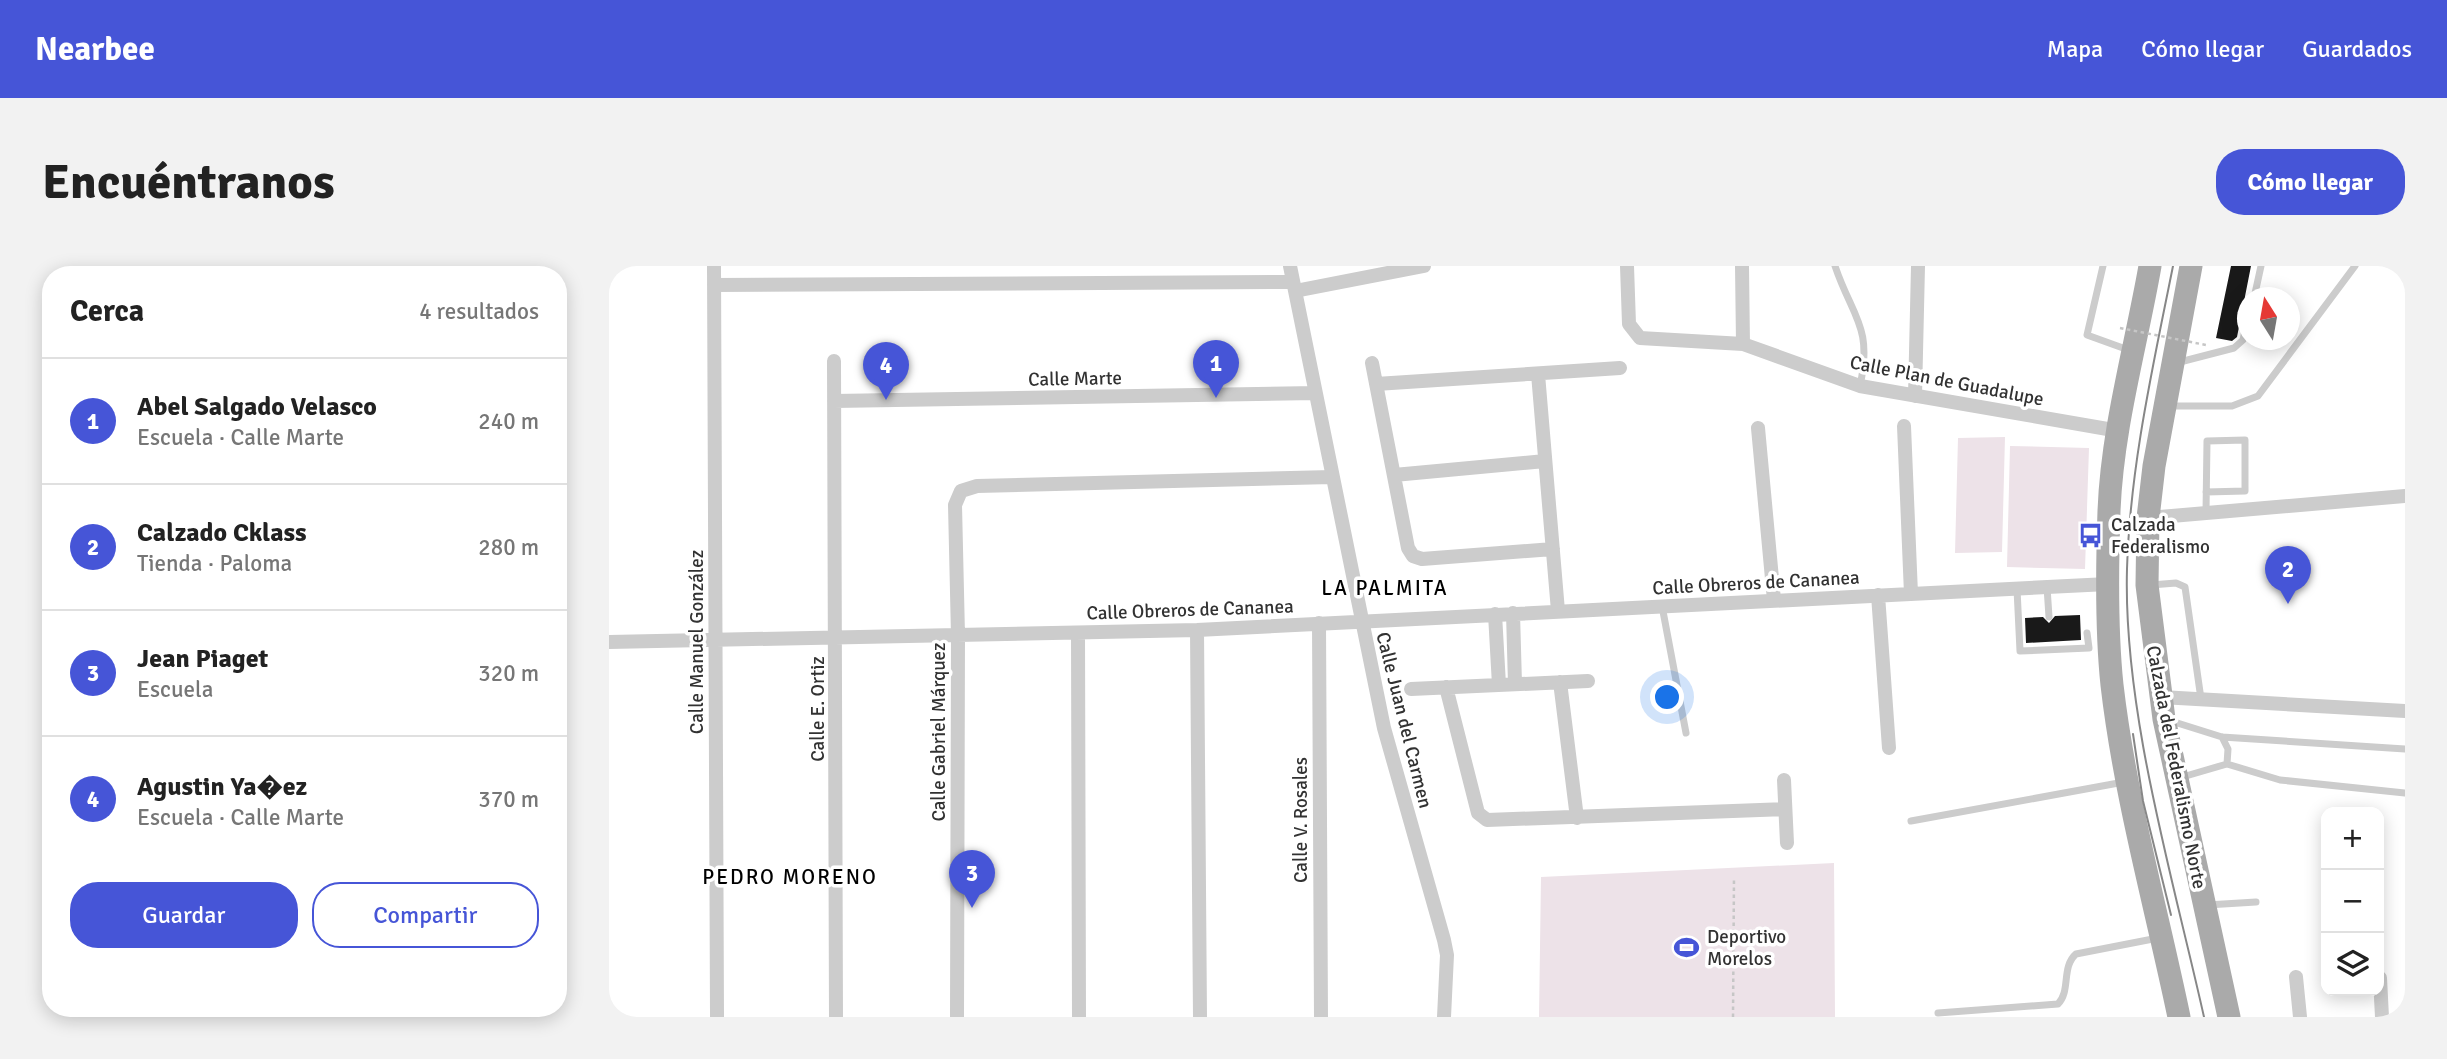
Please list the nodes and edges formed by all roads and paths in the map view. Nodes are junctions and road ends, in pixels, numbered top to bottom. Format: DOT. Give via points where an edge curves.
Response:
graph roads {
  1 [pos="714,266"];
  2 [pos="1290,266"];
  3 [pos="1424,266"];
  4 [pos="1627,266"];
  5 [pos="1742,266"];
  6 [pos="1835,266"];
  7 [pos="1918,266"];
  8 [pos="2103,266"];
  9 [pos="2139,266"];
  10 [pos="2150,266"];
  11 [pos="2192,266"];
  12 [pos="2203,266"];
  13 [pos="2261,266"];
  14 [pos="2355,266"];
  15 [pos="714,285"];
  16 [pos="1294,287"];
  17 [pos="2256,287"];
  18 [pos="2177,337"];
  19 [pos="2122,338"];
  20 [pos="1744,344"];
  21 [pos="2206,345"];
  22 [pos="2237,346"];
  23 [pos="834,361"];
  24 [pos="1372,363"];
  25 [pos="2172,364"];
  26 [pos="1620,368"];
  27 [pos="1538,374"];
  28 [pos="2130,379"];
  29 [pos="1376,384"];
  30 [pos="1860,386"];
  31 [pos="1316,393"];
  32 [pos="1915,396"];
  33 [pos="834,401"];
  34 [pos="2166,406"];
  35 [pos="1904,426"];
  36 [pos="1758,428"];
  37 [pos="2119,431"];
  38 [pos="1545,461"];
  39 [pos="1394,475"];
  40 [pos="1332,477"];
  41 [pos="2206,492"];
  42 [pos="2405,496"];
  43 [pos="2206,514"];
  44 [pos="2148,518"];
  45 [pos="1553,549"];
  46 [pos="2108,584"];
  47 [pos="2147,585"];
  48 [pos="2047,587"];
  49 [pos="2017,589"];
  50 [pos="1911,594"];
  51 [pos="1878,595"];
  52 [pos="1775,600"];
  53 [pos="1662,606"];
  54 [pos="1558,611"];
  55 [pos="1513,613"];
  56 [pos="1495,614"];
  57 [pos="2049,617"];
  58 [pos="1362,621"];
  59 [pos="1319,623"];
  60 [pos="1197,629"];
  61 [pos="1078,633"];
  62 [pos="2092,633"];
  63 [pos="958,635"];
  64 [pos="836,639"];
  65 [pos="716,640"];
  66 [pos="609,642"];
  67 [pos="1588,681"];
  68 [pos="1560,682"];
  69 [pos="1515,684"];
  70 [pos="1499,685"];
  71 [pos="1446,687"];
  72 [pos="1411,689"];
  73 [pos="2201,699"];
  74 [pos="2162,708"];
  75 [pos="2405,711"];
  76 [pos="1686,733"];
  77 [pos="2222,737"];
  78 [pos="1889,748"];
  79 [pos="2405,749"];
  80 [pos="2227,764"];
  81 [pos="2177,778"];
  82 [pos="1784,780"];
  83 [pos="2128,781"];
  84 [pos="2405,793"];
  85 [pos="1785,809"];
  86 [pos="1577,818"];
  87 [pos="1911,821"];
  88 [pos="1787,843"];
  89 [pos="1734,877"];
  90 [pos="2256,902"];
  91 [pos="2203,906"];
  92 [pos="2162,937"];
  93 [pos="2296,977"];
  94 [pos="2381,996"];
  95 [pos="1938,1013"];
  96 [pos="717,1017"];
  97 [pos="836,1017"];
  98 [pos="957,1017"];
  99 [pos="1079,1017"];
  100 [pos="1200,1017"];
  101 [pos="1321,1017"];
  102 [pos="1444,1017"];
  103 [pos="1733,1017"];
  104 [pos="2179,1017"];
  105 [pos="2229,1017"];
  106 [pos="2300,1017"];
  107 [pos="2382,1017"];
  1 -- 15 [label="street, Calle Manuel González"];
  2 -- 16 [label="street, Calle Juan del Carmen"];
  3 -- 16 [label="street"];
  4 -- 20 [label="street, Calle Plan de Guadalupe" via="1629,324 1635,335 1647,340"];
  5 -- 20 [label="street"];
  6 -- 30 [label="lane" via="1861,323 1865,363"];
  7 -- 32 [label="street"];
  8 -- 19 [label="lane" via="2087,335"];
  9 -- 19 [label="main road"];
  10 -- 28 [label="main road"];
  11 -- 18 [label="main road, Calzada del Federalismo Norte"];
  12 -- 18 [label="main road"];
  13 -- 17 [label="lane"];
  14 -- 34 [label="lane" via="2258,396 2232,406"];
  15 -- 16 [label="street"];
  15 -- 65 [label="street, Calle Manuel González"];
  16 -- 31 [label="street, Calle Juan del Carmen"];
  18 -- 25 [label="main road, Calzada del Federalismo Norte"];
  19 -- 21 [label="path, bridge"];
  19 -- 28 [label="main road"];
  20 -- 30 [label="street, Calle Plan de Guadalupe"];
  22 -- 25 [label="lane"];
  23 -- 33 [label="street, Calle E. Ortiz"];
  24 -- 29 [label="street"];
  25 -- 34 [label="main road, Calzada del Federalismo Norte"];
  26 -- 27 [label="street"];
  27 -- 29 [label="street"];
  27 -- 38 [label="street"];
  28 -- 37 [label="main road"];
  29 -- 39 [label="street"];
  30 -- 32 [label="street, Calle Plan de Guadalupe"];
  31 -- 33 [label="street, Calle Marte"];
  31 -- 40 [label="street, Calle Juan del Carmen"];
  32 -- 37 [label="street, Calle Plan de Guadalupe"];
  33 -- 64 [label="street, Calle E. Ortiz"];
  34 -- 44 [label="main road, Calzada del Federalismo Norte"];
  35 -- 50 [label="street"];
  36 -- 52 [label="street"];
  37 -- 46 [label="main road" via="2109,508"];
  38 -- 39 [label="street"];
  38 -- 45 [label="street"];
  39 -- 45 [label="street" via="1413,556"];
  40 -- 58 [label="street, Calle Juan del Carmen"];
  40 -- 63 [label="street, Calle Gabriel Márquez" via="977,486 961,491 955,505"];
  41 -- 41 [label="lane" via="2245,491 2245,440 2207,441"];
  41 -- 43 [label="lane"];
  42 -- 43 [label="street"];
  43 -- 44 [label="street"];
  44 -- 47 [label="main road, Calzada del Federalismo Norte"];
  45 -- 54 [label="street"];
  46 -- 48 [label="street, Calle Obreros de Cananea"];
  46 -- 62 [label="main road"];
  47 -- 73 [label="lane" via="2176,583 2185,587"];
  47 -- 74 [label="main road, Calzada del Federalismo Norte"];
  48 -- 49 [label="street, Calle Obreros de Cananea"];
  48 -- 57 [label="lane"];
  49 -- 50 [label="street, Calle Obreros de Cananea"];
  49 -- 62 [label="lane" via="2020,651 2089,648"];
  50 -- 51 [label="street, Calle Obreros de Cananea"];
  51 -- 52 [label="street, Calle Obreros de Cananea"];
  51 -- 78 [label="street"];
  52 -- 53 [label="street, Calle Obreros de Cananea"];
  53 -- 54 [label="street, Calle Obreros de Cananea"];
  53 -- 76 [label="lane"];
  54 -- 55 [label="street, Calle Obreros de Cananea"];
  55 -- 56 [label="street, Calle Obreros de Cananea"];
  55 -- 69 [label="street"];
  56 -- 58 [label="street, Calle Obreros de Cananea"];
  56 -- 70 [label="street"];
  58 -- 59 [label="street, Calle Obreros de Cananea"];
  58 -- 102 [label="street, Calle Juan del Carmen" via="1384,728 1444,940"];
  59 -- 60 [label="street, Calle Obreros de Cananea"];
  59 -- 101 [label="street, Calle V. Rosales"];
  60 -- 61 [label="street, Calle Obreros de Cananea"];
  60 -- 100 [label="street"];
  61 -- 63 [label="street, Calle Obreros de Cananea"];
  61 -- 99 [label="street"];
  62 -- 83 [label="main road" via="2115,706"];
  63 -- 64 [label="street, Calle Obreros de Cananea"];
  63 -- 98 [label="street, Calle Gabriel Márquez"];
  64 -- 65 [label="street, Calle Obreros de Cananea"];
  64 -- 97 [label="street, Calle E. Ortiz"];
  65 -- 66 [label="street, Calle Obreros de Cananea"];
  65 -- 96 [label="street, Calle Manuel González"];
  67 -- 68 [label="street"];
  68 -- 69 [label="street"];
  68 -- 86 [label="street"];
  69 -- 70 [label="street"];
  70 -- 71 [label="street"];
  71 -- 72 [label="street"];
  71 -- 86 [label="street" via="1481,817"];
  73 -- 74 [label="street"];
  73 -- 75 [label="street"];
  74 -- 77 [label="lane"];
  74 -- 81 [label="main road, Calzada del Federalismo Norte"];
  77 -- 79 [label="lane"];
  77 -- 80 [label="lane" via="2228,749"];
  80 -- 81 [label="lane"];
  80 -- 84 [label="lane" via="2280,780"];
  81 -- 91 [label="main road, Calzada del Federalismo Norte"];
  82 -- 85 [label="street"];
  83 -- 87 [label="lane"];
  83 -- 92 [label="main road"];
  85 -- 86 [label="street"];
  85 -- 88 [label="street"];
  89 -- 103 [label="path"];
  90 -- 91 [label="lane"];
  91 -- 105 [label="main road, Calzada del Federalismo Norte"];
  92 -- 95 [label="lane" via="2076,954 2070,961 2064,998 2057,1004"];
  92 -- 104 [label="main road"];
  93 -- 106 [label="street"];
  94 -- 107 [label="street"];
}
